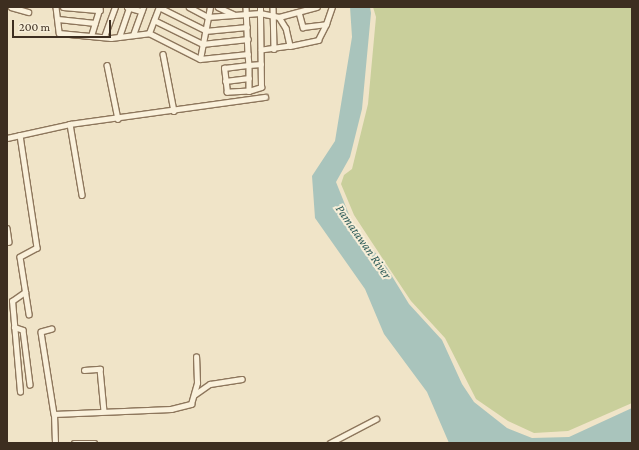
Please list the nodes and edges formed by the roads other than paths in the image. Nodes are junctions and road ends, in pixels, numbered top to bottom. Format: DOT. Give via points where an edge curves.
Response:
graph roads {
  1 [pos="11,7"];
  2 [pos="56,7"];
  3 [pos="63,7"];
  4 [pos="115,7"];
  5 [pos="128,7"];
  6 [pos="159,7"];
  7 [pos="189,7"];
  8 [pos="210,7"];
  9 [pos="218,7"];
  10 [pos="246,7"];
  11 [pos="260,7"];
  12 [pos="273,7"];
  13 [pos="317,7"];
  14 [pos="332,7"];
  15 [pos="100,8"];
  16 [pos="142,9"];
  17 [pos="225,9"];
  18 [pos="28,12"];
  19 [pos="299,12"];
  20 [pos="247,13"];
  21 [pos="260,13"];
  22 [pos="234,14"];
  23 [pos="208,17"];
  24 [pos="273,17"];
  25 [pos="279,17"];
  26 [pos="58,19"];
  27 [pos="154,20"];
  28 [pos="95,23"];
  29 [pos="326,24"];
  30 [pos="247,27"];
  31 [pos="205,30"];
  32 [pos="149,33"];
  33 [pos="133,35"];
  34 [pos="91,36"];
  35 [pos="104,37"];
  36 [pos="119,37"];
  37 [pos="248,39"];
  38 [pos="202,44"];
  39 [pos="290,46"];
  40 [pos="274,49"];
  41 [pos="261,50"];
  42 [pos="163,54"];
  43 [pos="248,54"];
  44 [pos="200,59"];
  45 [pos="261,64"];
  46 [pos="107,65"];
  47 [pos="248,65"];
  48 [pos="249,78"];
  49 [pos="226,81"];
  50 [pos="249,91"];
  51 [pos="265,97"];
  52 [pos="174,111"];
  53 [pos="118,119"];
  54 [pos="70,124"];
  55 [pos="20,135"];
  56 [pos="7,138"];
  57 [pos="82,195"];
  58 [pos="7,228"];
  59 [pos="9,242"];
  60 [pos="25,292"];
  61 [pos="29,314"];
  62 [pos="14,327"];
  63 [pos="52,328"];
  64 [pos="196,357"];
  65 [pos="84,370"];
  66 [pos="242,380"];
  67 [pos="30,385"];
  68 [pos="20,392"];
  69 [pos="194,395"];
  70 [pos="104,412"];
  71 [pos="54,414"];
  72 [pos="376,419"];
  73 [pos="55,443"];
  74 [pos="74,443"];
  75 [pos="95,443"];
  76 [pos="330,443"];
  1 -- 18 [label="street"];
  2 -- 26 [label="street"];
  3 -- 15 [label="street"];
  4 -- 35 [label="street"];
  5 -- 16 [label="street"];
  5 -- 36 [label="street"];
  6 -- 27 [label="street"];
  6 -- 31 [label="street"];
  7 -- 23 [label="street"];
  8 -- 23 [label="street"];
  9 -- 17 [label="street"];
  10 -- 20 [label="street"];
  11 -- 21 [label="street"];
  12 -- 24 [label="street"];
  13 -- 19 [label="street"];
  14 -- 29 [label="street"];
  15 -- 28 [label="street"];
  16 -- 33 [label="street"];
  17 -- 22 [label="street"];
  19 -- 25 [label="street"];
  19 -- 29 [label="street" via="303,27"];
  20 -- 21 [label="street"];
  20 -- 22 [label="street"];
  20 -- 30 [label="street"];
  21 -- 24 [label="street"];
  21 -- 41 [label="street"];
  22 -- 23 [label="street"];
  23 -- 31 [label="street"];
  24 -- 25 [label="street"];
  24 -- 40 [label="street"];
  25 -- 39 [label="street" via="286,28"];
  26 -- 28 [label="street"];
  26 -- 34 [label="street" via="59,33"];
  27 -- 32 [label="street"];
  27 -- 38 [label="street"];
  28 -- 34 [label="street"];
  29 -- 39 [label="street" via="318,40"];
  30 -- 31 [label="street"];
  30 -- 37 [label="street"];
  31 -- 38 [label="street"];
  32 -- 33 [label="street"];
  32 -- 44 [label="street"];
  33 -- 36 [label="street"];
  34 -- 35 [label="street"];
  35 -- 36 [label="street"];
  37 -- 38 [label="street"];
  37 -- 43 [label="street"];
  38 -- 44 [label="street"];
  39 -- 40 [label="street"];
  40 -- 41 [label="street"];
  41 -- 45 [label="street"];
  42 -- 52 [label="street"];
  43 -- 44 [label="street"];
  43 -- 47 [label="street"];
  45 -- 47 [label="street"];
  45 -- 50 [label="street" via="261,87"];
  46 -- 53 [label="street"];
  47 -- 48 [label="street"];
  47 -- 49 [label="street" via="224,68"];
  48 -- 49 [label="street"];
  48 -- 50 [label="street"];
  49 -- 50 [label="street" via="229,94"];
  51 -- 52 [label="street"];
  52 -- 53 [label="street"];
  53 -- 54 [label="street"];
  54 -- 55 [label="street"];
  54 -- 57 [label="street"];
  55 -- 56 [label="street"];
  55 -- 60 [label="street" via="37,248 20,256"];
  58 -- 59 [label="street"];
  60 -- 61 [label="street"];
  60 -- 62 [label="street" via="12,301"];
  62 -- 67 [label="street" via="22,330"];
  62 -- 68 [label="street"];
  63 -- 71 [label="street" via="41,332"];
  64 -- 69 [label="street" via="197,383"];
  65 -- 70 [label="street" via="100,369"];
  66 -- 69 [label="street" via="210,384"];
  69 -- 70 [label="street" via="191,404 182,408"];
  70 -- 71 [label="street"];
  71 -- 73 [label="street"];
  72 -- 76 [label="street"];
  74 -- 75 [label="street"];
}
